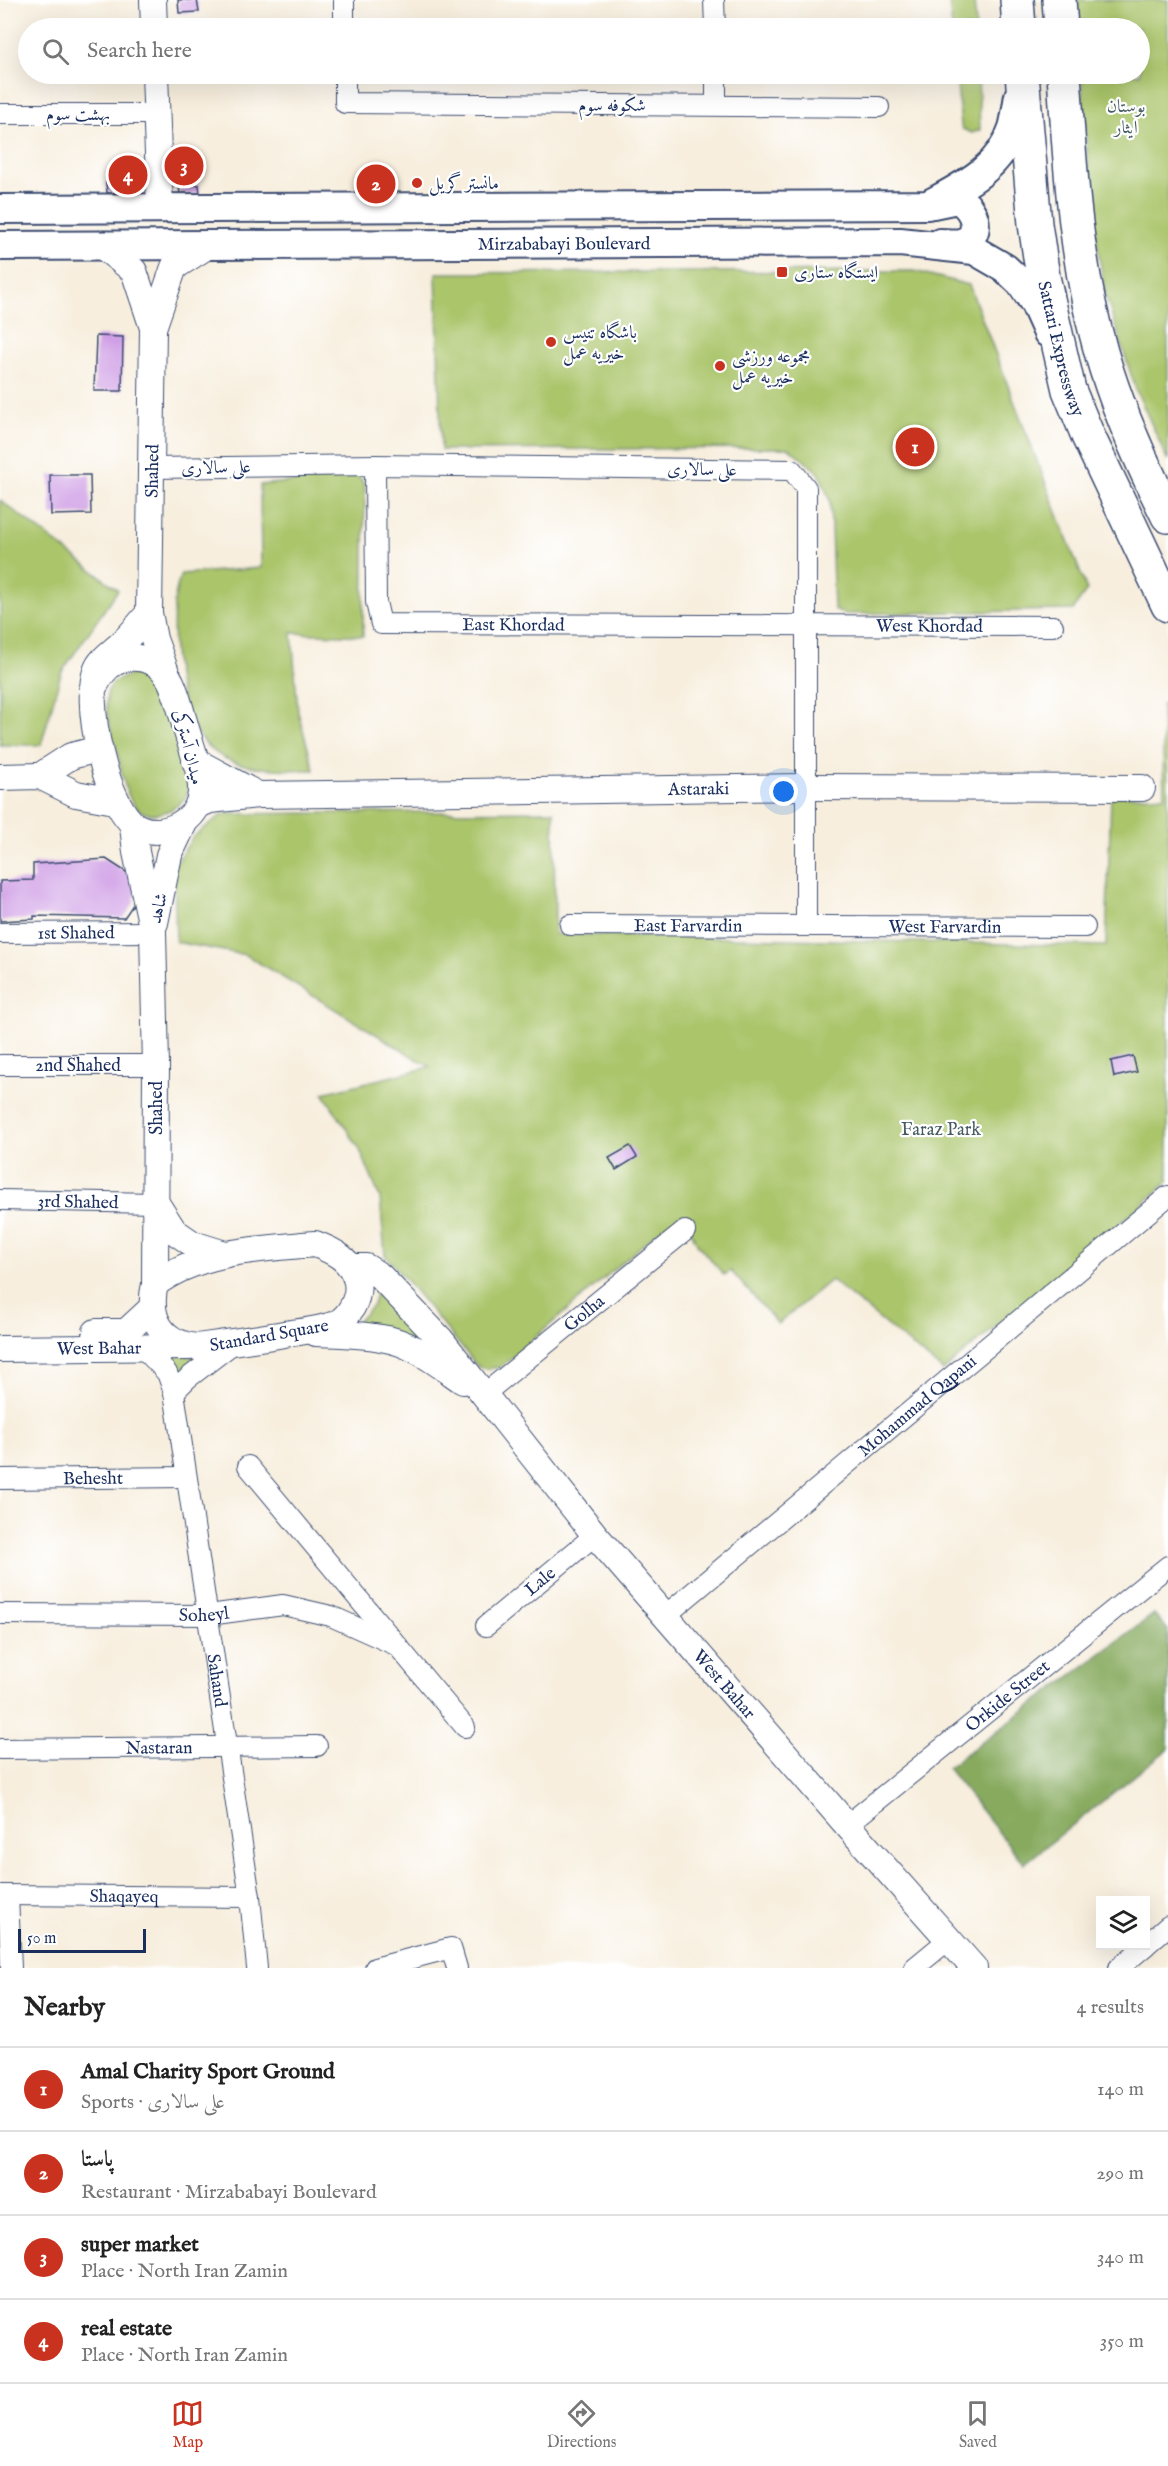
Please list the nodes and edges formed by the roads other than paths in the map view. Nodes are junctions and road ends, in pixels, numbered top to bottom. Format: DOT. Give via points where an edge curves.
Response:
graph roads {
  1 [pos="153,0"];
  2 [pos="344,0"];
  3 [pos="714,0"];
  4 [pos="1017,0"];
  5 [pos="1059,0"];
  6 [pos="154,18"];
  7 [pos="344,18"];
  8 [pos="714,18"];
  9 [pos="1018,18"];
  10 [pos="1060,18"];
  11 [pos="155,84"];
  12 [pos="345,84"];
  13 [pos="716,84"];
  14 [pos="1021,84"];
  15 [pos="1023,84"];
  16 [pos="1065,84"];
  17 [pos="716,105"];
  18 [pos="879,107"];
  19 [pos="0,114"];
  20 [pos="156,114"];
  21 [pos="928,205"];
  22 [pos="160,207"];
  23 [pos="0,209"];
  24 [pos="900,242"];
  25 [pos="0,246"];
  26 [pos="102,246"];
  27 [pos="207,246"];
  28 [pos="153,328"];
  29 [pos="1063,368"];
  30 [pos="375,465"];
  31 [pos="153,468"];
  32 [pos="1168,516"];
  33 [pos="1168,605"];
  34 [pos="150,613"];
  35 [pos="805,626"];
  36 [pos="1053,626"];
  37 [pos="167,675"];
  38 [pos="92,690"];
  39 [pos="99,749"];
  40 [pos="195,761"];
  41 [pos="40,776"];
  42 [pos="0,777"];
  43 [pos="805,787"];
  44 [pos="1142,788"];
  45 [pos="258,795"];
  46 [pos="115,801"];
  47 [pos="192,813"];
  48 [pos="133,826"];
  49 [pos="806,924"];
  50 [pos="570,925"];
  51 [pos="1085,927"];
  52 [pos="153,932"];
  53 [pos="0,933"];
  54 [pos="0,1065"];
  55 [pos="156,1065"];
  56 [pos="1168,1196"];
  57 [pos="0,1200"];
  58 [pos="156,1203"];
  59 [pos="685,1231"];
  60 [pos="225,1254"];
  61 [pos="352,1267"];
  62 [pos="154,1296"];
  63 [pos="0,1332"];
  64 [pos="301,1332"];
  65 [pos="235,1342"];
  66 [pos="142,1347"];
  67 [pos="197,1347"];
  68 [pos="0,1349"];
  69 [pos="174,1392"];
  70 [pos="483,1395"];
  71 [pos="248,1466"];
  72 [pos="186,1477"];
  73 [pos="0,1479"];
  74 [pos="595,1535"];
  75 [pos="1168,1566"];
  76 [pos="0,1614"];
  77 [pos="209,1615"];
  78 [pos="666,1615"];
  79 [pos="486,1626"];
  80 [pos="398,1646"];
  81 [pos="465,1727"];
  82 [pos="317,1746"];
  83 [pos="226,1747"];
  84 [pos="0,1749"];
  85 [pos="847,1826"];
  86 [pos="4,1895"];
  87 [pos="250,1897"];
  88 [pos="1168,1926"];
  89 [pos="948,1940"];
  90 [pos="1150,1941"];
  91 [pos="1139,1950"];
  92 [pos="11,1968"];
  93 [pos="256,1968"];
  94 [pos="375,1968"];
  95 [pos="457,1968"];
  96 [pos="914,1968"];
  97 [pos="974,1968"];
  98 [pos="1119,1968"];
  1 -- 6 [label="street"];
  2 -- 7 [label="street"];
  3 -- 8 [label="street"];
  4 -- 9 [label="highway"];
  5 -- 10 [label="highway"];
  11 -- 20 [label="street"];
  12 -- 17 [label="street, شکوفه سوم" via="345,103"];
  13 -- 17 [label="street"];
  14 -- 21 [label="main road, Mirzababayi Boulevard" via="1013,129 991,165"];
  15 -- 29 [label="highway, Sattari Expressway" via="1035,224"];
  16 -- 32 [label="highway, Sattari Expressway" via="1075,228 1087,297 1120,407"];
  17 -- 18 [label="street, شکوفه سوم"];
  19 -- 20 [label="street, بهشت سوم"];
  20 -- 22 [label="street"];
  21 -- 22 [label="main road, Mirzababayi Boulevard"];
  21 -- 24 [label="main road" via="957,199 965,202 975,220 972,234 960,243"];
  22 -- 23 [label="main road, Mirzababayi Boulevard"];
  24 -- 27 [label="main road, Mirzababayi Boulevard"];
  24 -- 29 [label="main road, Mirzababayi Boulevard" via="974,250 1005,268 1035,304"];
  25 -- 26 [label="main road, Mirzababayi Boulevard"];
  26 -- 27 [label="main road, Mirzababayi Boulevard"];
  26 -- 28 [label="street, Shahed" via="135,271"];
  27 -- 28 [label="street, Shahed" via="174,267"];
  28 -- 31 [label="street, Shahed"];
  29 -- 33 [label="highway, Sattari Expressway" via="1088,436"];
  30 -- 31 [label="street, علی سالاری"];
  30 -- 35 [label="street, علی سالاری" via="792,470 806,488"];
  30 -- 35 [label="street, East Khordad" via="376,602 381,624"];
  31 -- 34 [label="street, Shahed"];
  34 -- 37 [label="street, Shahed" via="154,639"];
  34 -- 38 [label="street" via="98,666"];
  35 -- 36 [label="street, West Khordad"];
  35 -- 43 [label="street, علی سالاری"];
  37 -- 38 [label="street" via="145,658 126,658 110,665"];
  37 -- 40 [label="street, میدان آسترکی"];
  38 -- 39 [label="street"];
  39 -- 41 [label="street" via="71,756"];
  39 -- 46 [label="street"];
  40 -- 45 [label="street"];
  40 -- 47 [label="street, میدان آسترکی" via="201,792"];
  41 -- 42 [label="street"];
  41 -- 46 [label="street" via="76,794"];
  43 -- 44 [label="street, Astaraki"];
  43 -- 45 [label="street, Astaraki"];
  43 -- 49 [label="street, علی سالاری"];
  45 -- 47 [label="street, Astaraki" via="210,800"];
  46 -- 48 [label="street"];
  47 -- 48 [label="street" via="158,831"];
  47 -- 52 [label="street, شاهد" via="169,855"];
  48 -- 52 [label="street, شاهد"];
  49 -- 50 [label="street, East Farvardin"];
  49 -- 51 [label="street, West Farvardin"];
  52 -- 53 [label="street, 1st Shahed"];
  52 -- 55 [label="street, Shahed"];
  54 -- 55 [label="street, 2nd Shahed"];
  55 -- 58 [label="street, Shahed"];
  56 -- 78 [label="street, Mohammad Qapani"];
  57 -- 58 [label="street, 3rd Shahed"];
  58 -- 60 [label="street" via="174,1231 193,1244"];
  58 -- 62 [label="street, Shahed"];
  59 -- 70 [label="street, Golha"];
  60 -- 61 [label="street" via="315,1244"];
  60 -- 62 [label="street" via="178,1270"];
  61 -- 64 [label="street, Standard Square" via="358,1285 356,1300 347,1315 336,1324"];
  61 -- 70 [label="street, West Bahar" via="366,1267 404,1299"];
  62 -- 63 [label="street, West Bahar" via="126,1332"];
  62 -- 67 [label="street, Standard Square" via="159,1327 182,1346"];
  64 -- 65 [label="street, Standard Square"];
  64 -- 70 [label="street" via="383,1338 402,1344 424,1354"];
  65 -- 67 [label="street, Standard Square"];
  65 -- 69 [label="street"];
  66 -- 67 [label="street, West Bahar"];
  66 -- 68 [label="street, West Bahar"];
  66 -- 69 [label="street, Sahand" via="167,1373"];
  69 -- 72 [label="street, Sahand"];
  70 -- 74 [label="street, West Bahar"];
  71 -- 80 [label="street"];
  72 -- 73 [label="street, Behesht"];
  72 -- 77 [label="street, Sahand"];
  74 -- 78 [label="street, West Bahar"];
  74 -- 79 [label="street, Lale"];
  75 -- 85 [label="street, Orkide Street"];
  76 -- 77 [label="street, Soheyl"];
  77 -- 80 [label="street, Soheyl" via="284,1605 331,1616"];
  77 -- 83 [label="street, Sahand"];
  78 -- 85 [label="street, West Bahar"];
  80 -- 81 [label="street"];
  82 -- 83 [label="street, Nastaran"];
  83 -- 84 [label="street, Nastaran"];
  83 -- 87 [label="street, Sahand"];
  85 -- 89 [label="street, West Bahar"];
  86 -- 87 [label="street, Shaqayeq"];
  86 -- 92 [label="street"];
  87 -- 93 [label="street, Sahand"];
  88 -- 90 [label="street"];
  89 -- 96 [label="street"];
  89 -- 97 [label="street, West Bahar"];
  91 -- 98 [label="street"];
  94 -- 95 [label="street" via="451,1948"];
}
